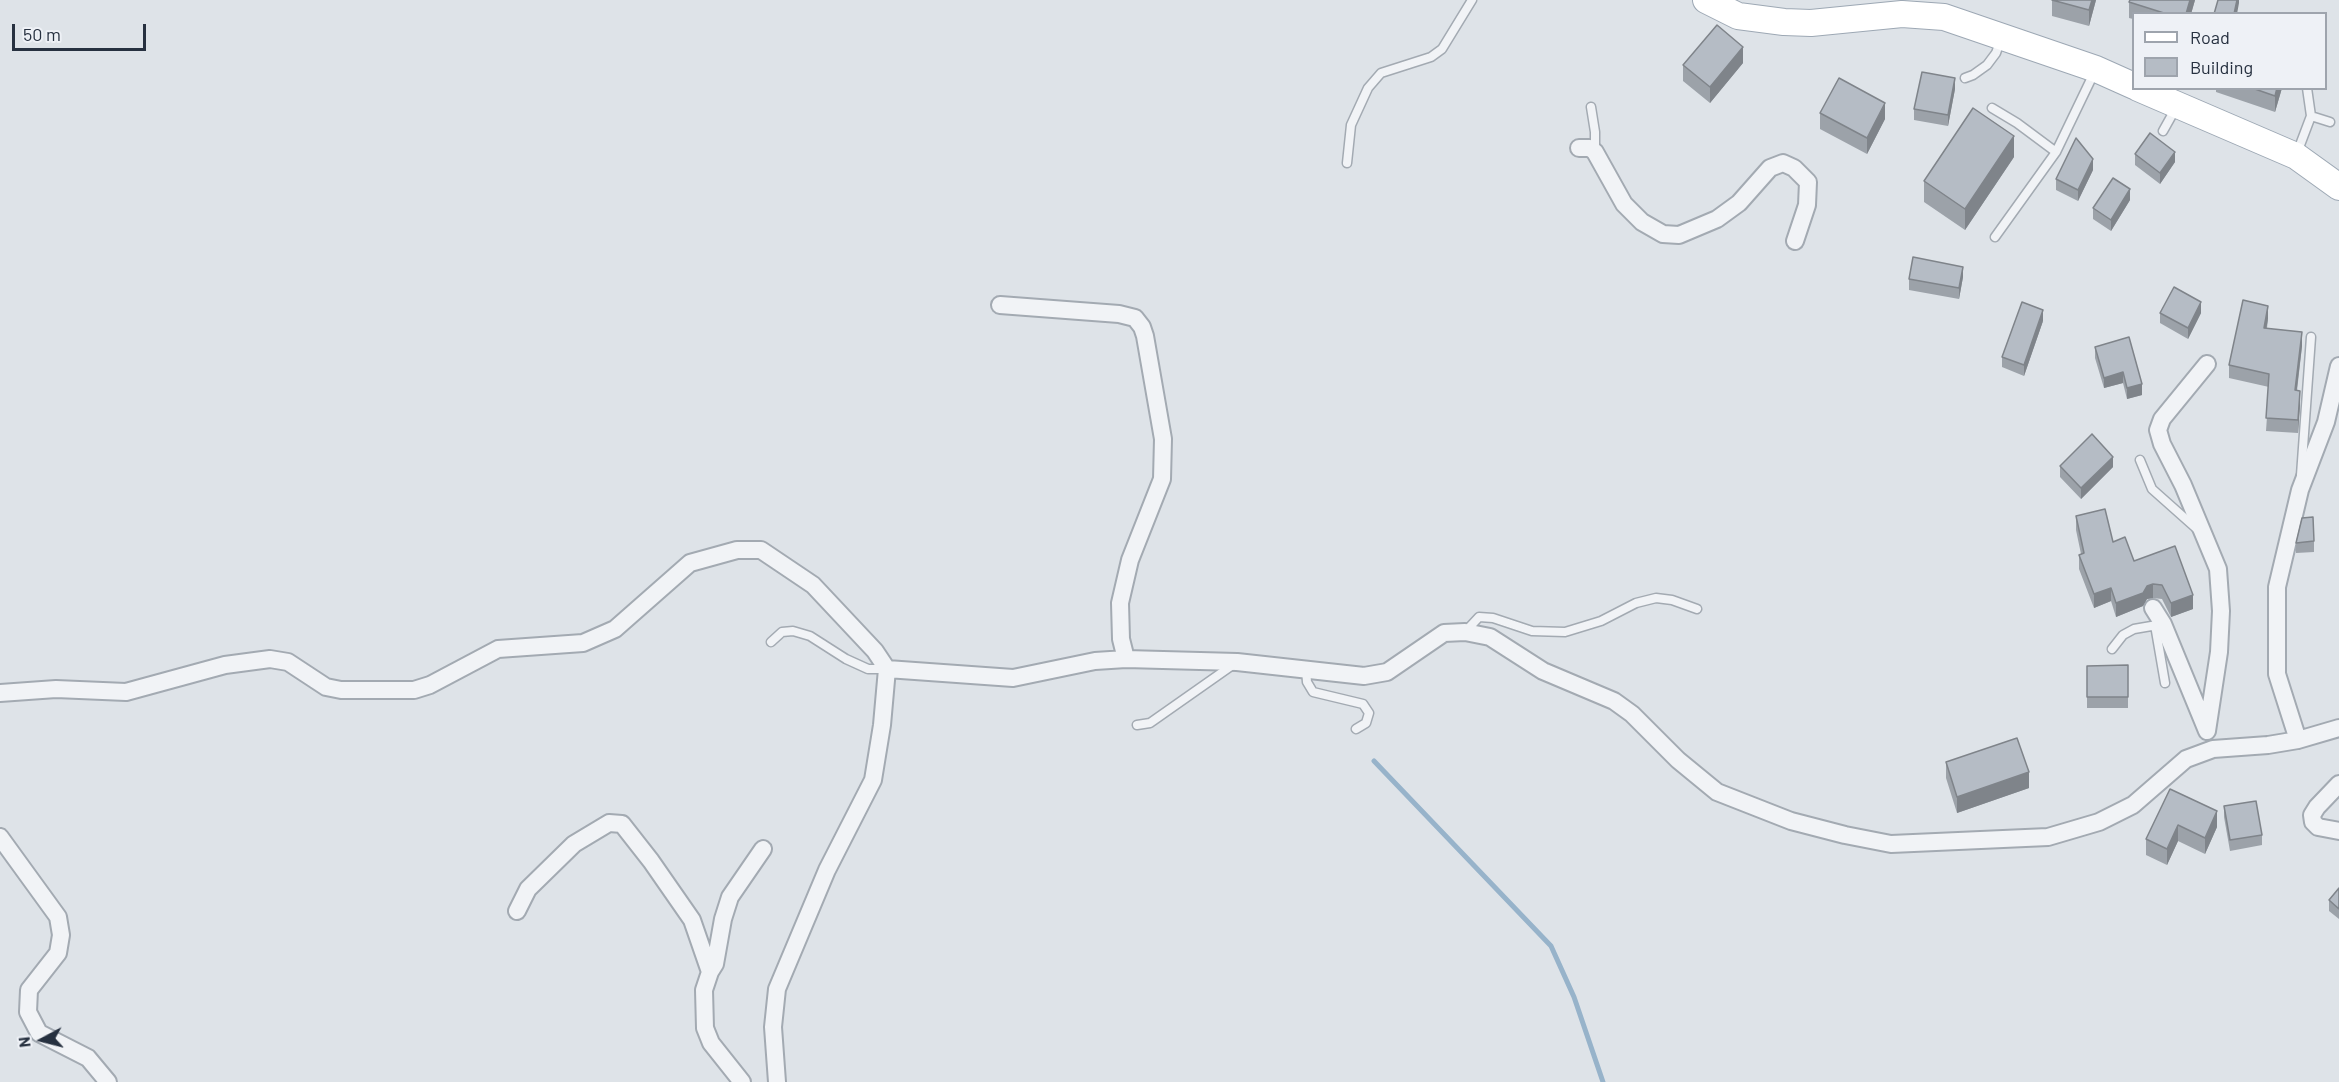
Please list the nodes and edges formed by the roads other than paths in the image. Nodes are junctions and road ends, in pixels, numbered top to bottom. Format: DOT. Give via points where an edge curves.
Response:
graph roads {
  1 [pos="1472,0"];
  2 [pos="1706,0"];
  3 [pos="2002,36"];
  4 [pos="2096,69"];
  5 [pos="1965,78"];
  6 [pos="2132,86"];
  7 [pos="2142,90"];
  8 [pos="2307,90"];
  9 [pos="2178,106"];
  10 [pos="1591,107"];
  11 [pos="1992,108"];
  12 [pos="2311,116"];
  13 [pos="2330,122"];
  14 [pos="2163,130"];
  15 [pos="1587,150"];
  16 [pos="2056,152"];
  17 [pos="2296,156"];
  18 [pos="1347,163"];
  19 [pos="2339,186"];
  20 [pos="1995,237"];
  21 [pos="1795,241"];
  22 [pos="1000,305"];
  23 [pos="2311,337"];
  24 [pos="2207,364"];
  25 [pos="2339,366"];
  26 [pos="2140,460"];
  27 [pos="2300,490"];
  28 [pos="2203,536"];
  29 [pos="1697,609"];
  30 [pos="2157,619"];
  31 [pos="1465,632"];
  32 [pos="771,642"];
  33 [pos="2112,650"];
  34 [pos="1126,659"];
  35 [pos="1237,662"];
  36 [pos="887,669"];
  37 [pos="1306,669"];
  38 [pos="2165,683"];
  39 [pos="0,693"];
  40 [pos="1137,725"];
  41 [pos="2339,728"];
  42 [pos="1356,729"];
  43 [pos="2207,731"];
  44 [pos="2298,740"];
  45 [pos="2213,749"];
  46 [pos="2339,784"];
  47 [pos="2339,831"];
  48 [pos="0,837"];
  49 [pos="763,849"];
  50 [pos="517,911"];
  51 [pos="710,972"];
  52 [pos="108,1082"];
  53 [pos="742,1082"];
  54 [pos="777,1082"];
  1 -- 18 [label="lane" via="1443,49 1381,74 1368,88 1351,125"];
  2 -- 3 [label="main road" via="1738,16 1784,22 1812,23 1900,10 1944,17"];
  3 -- 4 [label="main road"];
  3 -- 5 [label="lane" via="1989,62"];
  4 -- 6 [label="main road"];
  4 -- 16 [label="lane"];
  7 -- 9 [label="main road"];
  8 -- 12 [label="lane"];
  9 -- 14 [label="lane"];
  9 -- 17 [label="main road"];
  10 -- 15 [label="lane" via="1595,132"];
  11 -- 16 [label="lane"];
  12 -- 13 [label="lane"];
  12 -- 17 [label="lane"];
  15 -- 21 [label="street" via="1624,204 1642,222 1663,234 1679,235 1717,219 1739,203 1770,168 1783,163 1808,182 1807,205"];
  16 -- 20 [label="lane"];
  17 -- 19 [label="main road"];
  22 -- 34 [label="street" via="1119,314 1134,318 1142,327 1163,439 1162,479 1130,560 1120,603"];
  23 -- 27 [label="lane"];
  24 -- 28 [label="street" via="2162,419 2158,430"];
  25 -- 27 [label="street" via="2326,422"];
  26 -- 28 [label="lane" via="2152,489"];
  27 -- 44 [label="street" via="2277,587 2277,674"];
  28 -- 43 [label="street" via="2218,569 2221,611"];
  29 -- 31 [label="lane" via="1656,598 1565,632 1532,631 1479,617"];
  30 -- 33 [label="lane" via="2124,634"];
  30 -- 38 [label="lane"];
  30 -- 43 [label="street"];
  31 -- 37 [label="street" via="1444,633 1387,672 1364,676"];
  31 -- 45 [label="street" via="1490,637 1543,670 1614,701 1718,792 1791,821 1891,844 2048,837 2099,822 2133,805 2186,759"];
  32 -- 36 [label="lane" via="782,632 793,631 810,636 868,669"];
  34 -- 35 [label="street"];
  34 -- 36 [label="street" via="1095,661 1013,678"];
  35 -- 37 [label="street"];
  35 -- 40 [label="lane" via="1150,723"];
  36 -- 39 [label="street" via="813,585 761,550 737,550 690,563 615,629 583,643 498,649 430,686 414,690 334,689 288,663 270,659 225,665 126,692 56,689"];
  36 -- 54 [label="street" via="873,780 827,870 777,989 772,1027"];
  37 -- 42 [label="lane" via="1313,692 1363,704 1369,712 1366,723"];
  41 -- 44 [label="street"];
  43 -- 45 [label="street"];
  44 -- 45 [label="street"];
  46 -- 47 [label="street" via="2312,815 2318,827"];
  48 -- 52 [label="street" via="58,917 61,935 58,953 28,990 28,1011 39,1033 88,1058"];
  49 -- 51 [label="street" via="730,897"];
  50 -- 51 [label="street" via="528,889 574,844 609,824 622,824 692,920"];
  51 -- 53 [label="street" via="704,990 705,1028 711,1043"];
}
